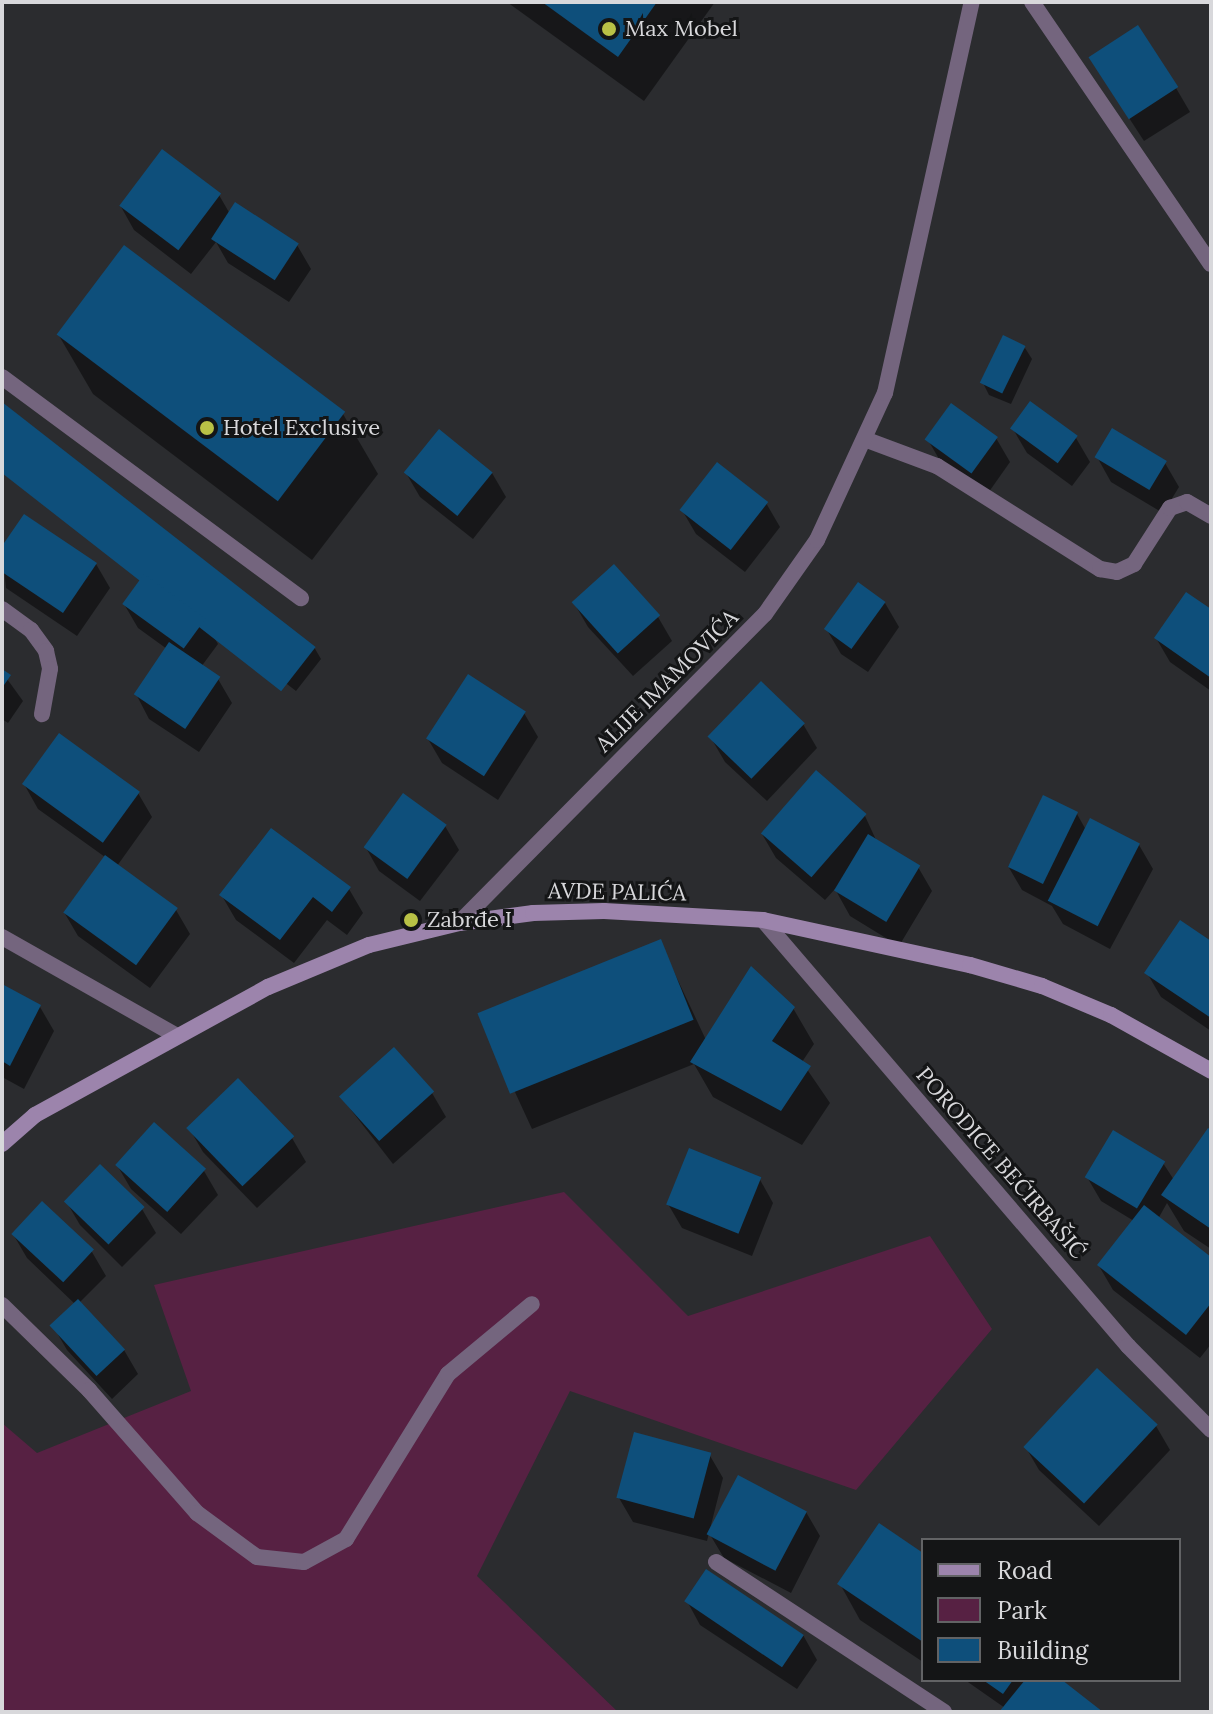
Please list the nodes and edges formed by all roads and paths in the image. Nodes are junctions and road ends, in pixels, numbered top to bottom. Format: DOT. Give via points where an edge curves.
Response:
graph roads {
  1 [pos="972,2"];
  2 [pos="1032,2"];
  3 [pos="1211,264"];
  4 [pos="2,377"];
  5 [pos="867,440"];
  6 [pos="1211,516"];
  7 [pos="301,598"];
  8 [pos="2,609"];
  9 [pos="42,714"];
  10 [pos="763,920"];
  11 [pos="459,923"];
  12 [pos="2,937"];
  13 [pos="177,1036"];
  14 [pos="1211,1071"];
  15 [pos="2,1144"];
  16 [pos="532,1304"];
  17 [pos="2,1305"];
  18 [pos="1211,1430"];
  19 [pos="716,1562"];
  20 [pos="944,1712"];
  1 -- 5 [label="street, ALIJE IMAMOVIĆA" via="885,393"];
  2 -- 3 [label="street"];
  4 -- 7 [label="street"];
  5 -- 6 [label="street" via="937,466 1100,569 1117,572 1134,564 1170,508 1187,502"];
  5 -- 11 [label="street, ALIJE IMAMOVIĆA" via="817,540 765,614"];
  8 -- 9 [label="street" via="31,630 46,651 50,669"];
  10 -- 11 [label="street, AVDE PALIĆA" via="604,911"];
  10 -- 14 [label="street, AVDE PALIĆA" via="1042,986 1111,1015"];
  10 -- 18 [label="street, PORODICE BEĆIRBAŠIĆ" via="1128,1346"];
  11 -- 13 [label="street, AVDE PALIĆA" via="369,945 268,987"];
  12 -- 13 [label="street"];
  13 -- 15 [label="street, AVDE PALIĆA" via="35,1115"];
  16 -- 17 [label="street" via="448,1374 346,1539 304,1562 257,1557 197,1513 89,1390"];
  19 -- 20 [label="street"];
}
